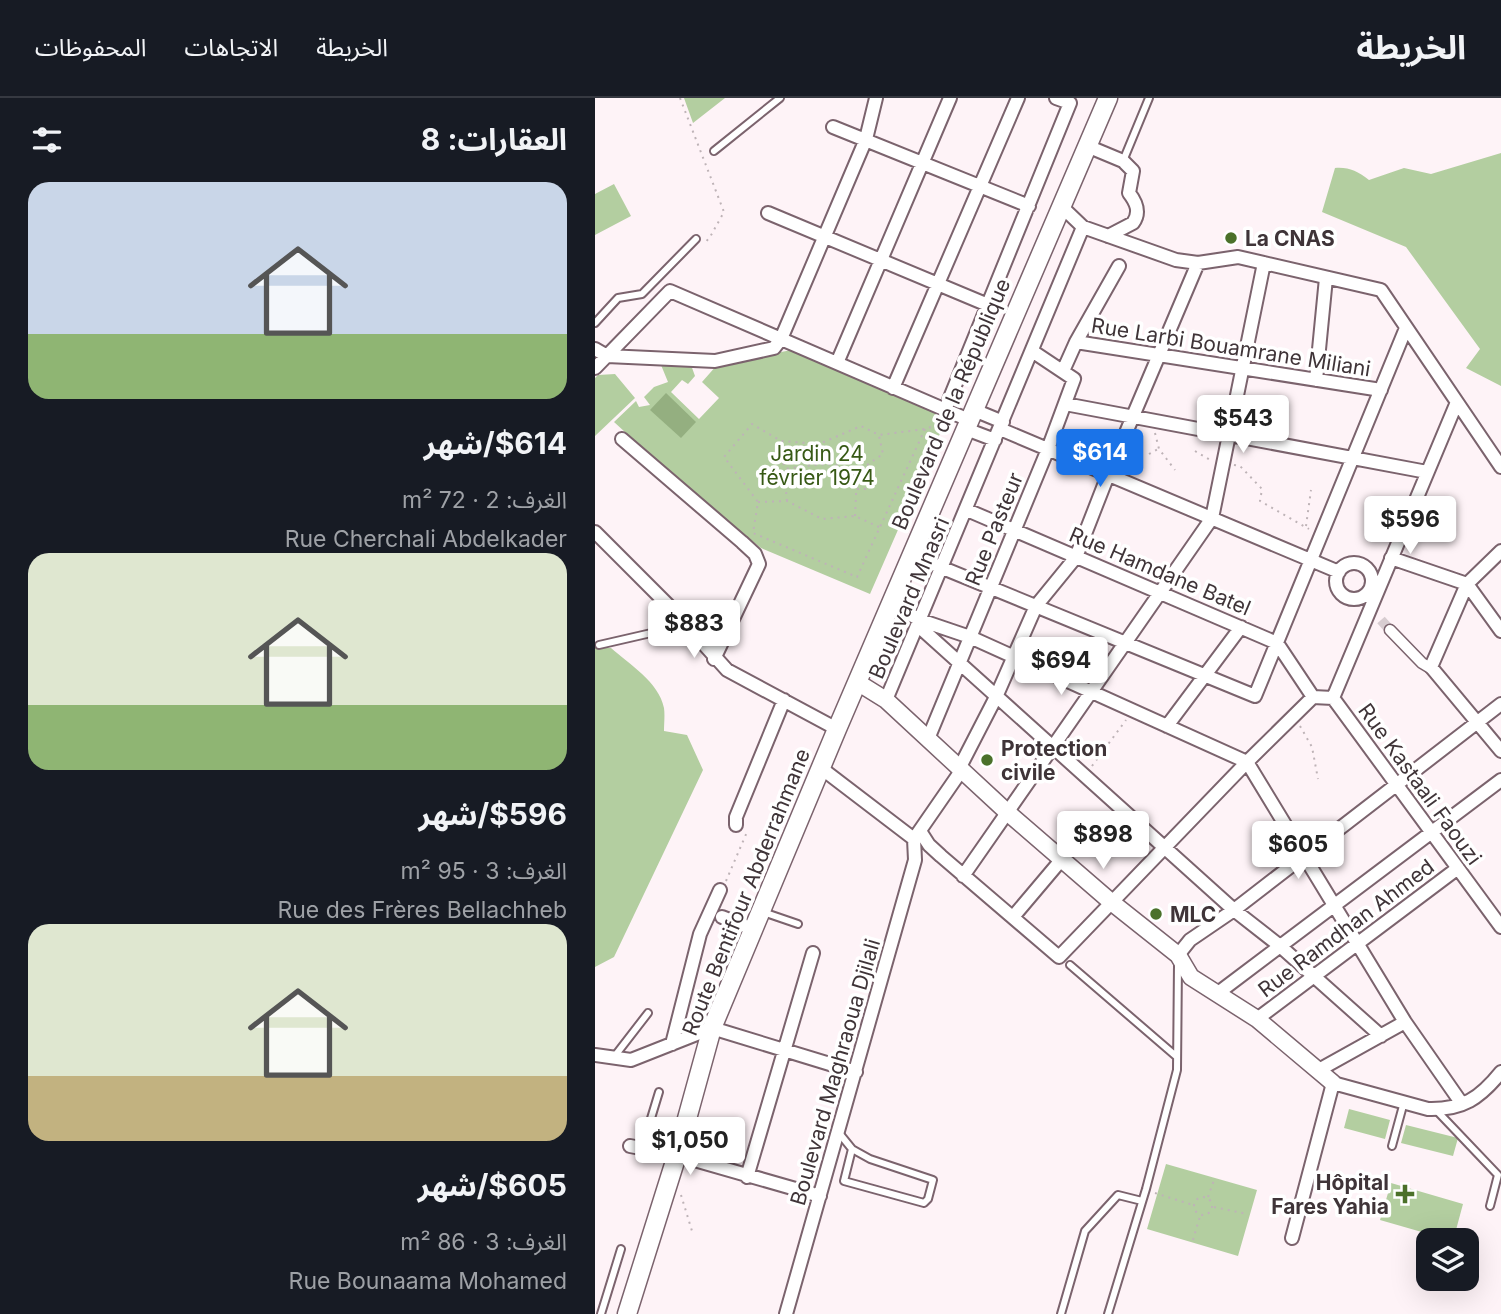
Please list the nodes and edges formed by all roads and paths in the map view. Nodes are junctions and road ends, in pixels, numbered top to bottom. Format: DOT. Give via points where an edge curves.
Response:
graph roads {
  1 [pos="680,98"];
  2 [pos="780,98"];
  3 [pos="876,98"];
  4 [pos="950,98"];
  5 [pos="1018,98"];
  6 [pos="1056,98"];
  7 [pos="1108,98"];
  8 [pos="1149,98"];
  9 [pos="834,127"];
  10 [pos="866,139"];
  11 [pos="1087,146"];
  12 [pos="714,152"];
  13 [pos="1123,161"];
  14 [pos="922,163"];
  15 [pos="979,187"];
  16 [pos="1029,206"];
  17 [pos="1061,206"];
  18 [pos="768,213"];
  19 [pos="1083,227"];
  20 [pos="1108,236"];
  21 [pos="824,237"];
  22 [pos="696,239"];
  23 [pos="701,247"];
  24 [pos="880,261"];
  25 [pos="1198,263"];
  26 [pos="1264,263"];
  27 [pos="1119,266"];
  28 [pos="1325,278"];
  29 [pos="937,285"];
  30 [pos="988,305"];
  31 [pos="595,323"];
  32 [pos="1406,328"];
  33 [pos="781,339"];
  34 [pos="1076,342"];
  35 [pos="1032,351"];
  36 [pos="601,352"];
  37 [pos="1159,355"];
  38 [pos="837,363"];
  39 [pos="595,368"];
  40 [pos="1244,368"];
  41 [pos="1063,371"];
  42 [pos="1316,380"];
  43 [pos="893,388"];
  44 [pos="1381,390"];
  45 [pos="1457,402"];
  46 [pos="1065,404"];
  47 [pos="945,416"];
  48 [pos="1134,417"];
  49 [pos="970,420"];
  50 [pos="1158,422"];
  51 [pos="925,429"];
  52 [pos="999,430"];
  53 [pos="879,435"];
  54 [pos="1230,436"];
  55 [pos="622,439"];
  56 [pos="781,441"];
  57 [pos="1048,449"];
  58 [pos="1159,449"];
  59 [pos="1195,451"];
  60 [pos="1149,454"];
  61 [pos="1352,458"];
  62 [pos="1224,464"];
  63 [pos="1501,467"];
  64 [pos="785,469"];
  65 [pos="1175,470"];
  66 [pos="857,472"];
  67 [pos="1427,472"];
  68 [pos="1108,475"];
  69 [pos="856,489"];
  70 [pos="867,489"];
  71 [pos="1311,490"];
  72 [pos="787,501"];
  73 [pos="758,502"];
  74 [pos="967,510"];
  75 [pos="855,516"];
  76 [pos="1212,518"];
  77 [pos="880,527"];
  78 [pos="1305,527"];
  79 [pos="1014,530"];
  80 [pos="595,532"];
  81 [pos="1321,534"];
  82 [pos="1501,551"];
  83 [pos="911,555"];
  84 [pos="1076,557"];
  85 [pos="1391,558"];
  86 [pos="1311,559"];
  87 [pos="942,568"];
  88 [pos="1339,572"];
  89 [pos="1467,584"];
  90 [pos="991,587"];
  91 [pos="1375,589"];
  92 [pos="1160,593"];
  93 [pos="891,604"];
  94 [pos="1036,606"];
  95 [pos="920,620"];
  96 [pos="686,625"];
  97 [pos="1241,627"];
  98 [pos="1390,630"];
  99 [pos="1501,631"];
  100 [pos="970,637"];
  101 [pos="1125,643"];
  102 [pos="1277,643"];
  103 [pos="599,645"];
  104 [pos="1013,657"];
  105 [pos="714,659"];
  106 [pos="961,663"];
  107 [pos="1432,668"];
  108 [pos="1205,676"];
  109 [pos="857,682"];
  110 [pos="1092,692"];
  111 [pos="996,697"];
  112 [pos="1313,697"];
  113 [pos="1333,698"];
  114 [pos="784,700"];
  115 [pos="886,701"];
  116 [pos="1501,704"];
  117 [pos="1292,718"];
  118 [pos="1124,723"];
  119 [pos="1476,723"];
  120 [pos="1167,726"];
  121 [pos="837,729"];
  122 [pos="929,739"];
  123 [pos="1053,748"];
  124 [pos="1501,751"];
  125 [pos="1247,762"];
  126 [pos="821,768"];
  127 [pos="961,771"];
  128 [pos="1085,776"];
  129 [pos="1318,779"];
  130 [pos="1501,780"];
  131 [pos="1396,784"];
  132 [pos="1007,812"];
  133 [pos="736,825"];
  134 [pos="1432,833"];
  135 [pos="917,835"];
  136 [pos="1164,847"];
  137 [pos="941,856"];
  138 [pos="1304,856"];
  139 [pos="1062,859"];
  140 [pos="915,860"];
  141 [pos="1458,868"];
  142 [pos="963,876"];
  143 [pos="720,890"];
  144 [pos="1110,901"];
  145 [pos="1335,906"];
  146 [pos="1234,910"];
  147 [pos="761,912"];
  148 [pos="722,917"];
  149 [pos="1013,918"];
  150 [pos="798,924"];
  151 [pos="1501,927"];
  152 [pos="753,929"];
  153 [pos="1357,943"];
  154 [pos="1280,946"];
  155 [pos="813,953"];
  156 [pos="1178,956"];
  157 [pos="1070,965"];
  158 [pos="1314,976"];
  159 [pos="1218,993"];
  160 [pos="648,1013"];
  161 [pos="1257,1019"];
  162 [pos="1405,1022"];
  163 [pos="712,1027"];
  164 [pos="1381,1036"];
  165 [pos="672,1044"];
  166 [pos="784,1051"];
  167 [pos="596,1057"];
  168 [pos="1177,1057"];
  169 [pos="613,1059"];
  170 [pos="1317,1071"];
  171 [pos="856,1072"];
  172 [pos="1501,1072"];
  173 [pos="1333,1083"];
  174 [pos="659,1092"];
  175 [pos="1404,1102"];
  176 [pos="1462,1104"];
  177 [pos="1436,1110"];
  178 [pos="839,1133"];
  179 [pos="1392,1146"];
  180 [pos="636,1147"];
  181 [pos="852,1149"];
  182 [pos="677,1155"];
  183 [pos="747,1177"];
  184 [pos="1214,1180"];
  185 [pos="1146,1189"];
  186 [pos="680,1193"];
  187 [pos="820,1196"];
  188 [pos="1207,1198"];
  189 [pos="1142,1201"];
  190 [pos="1194,1206"];
  191 [pos="1213,1206"];
  192 [pos="1490,1206"];
  193 [pos="1247,1214"];
  194 [pos="1200,1215"];
  195 [pos="692,1231"];
  196 [pos="1291,1238"];
  197 [pos="1193,1240"];
  198 [pos="621,1249"];
  199 [pos="601,1314"];
  200 [pos="627,1314"];
  201 [pos="786,1314"];
  202 [pos="1061,1314"];
  203 [pos="1108,1314"];
  1 -- 23 [label="path" via="725,212"];
  2 -- 12 [label="lane"];
  3 -- 10 [label="street"];
  4 -- 14 [label="street"];
  5 -- 15 [label="street"];
  6 -- 16 [label="street" via="1070,103"];
  7 -- 11 [label="main road, Boulevard de la République"];
  8 -- 13 [label="lane"];
  9 -- 10 [label="street"];
  10 -- 14 [label="street"];
  10 -- 21 [label="street"];
  11 -- 13 [label="street"];
  11 -- 17 [label="main road, Boulevard de la République"];
  13 -- 20 [label="street" via="1133,171 1129,193 1137,202 1136,219"];
  14 -- 15 [label="street"];
  14 -- 24 [label="street"];
  15 -- 16 [label="street"];
  15 -- 29 [label="street"];
  16 -- 30 [label="street"];
  17 -- 19 [label="street"];
  17 -- 49 [label="main road, Boulevard de la République"];
  18 -- 21 [label="street"];
  19 -- 20 [label="street"];
  19 -- 35 [label="street, Boulevard Mnasri"];
  20 -- 25 [label="street"];
  21 -- 24 [label="street"];
  21 -- 33 [label="street"];
  22 -- 31 [label="lane" via="642,294 618,298"];
  24 -- 29 [label="street"];
  24 -- 38 [label="street"];
  25 -- 26 [label="street" via="1238,257"];
  25 -- 37 [label="street"];
  26 -- 28 [label="street"];
  26 -- 40 [label="street"];
  27 -- 34 [label="street"];
  28 -- 32 [label="street" via="1381,290"];
  28 -- 42 [label="street"];
  29 -- 30 [label="street"];
  29 -- 43 [label="street"];
  30 -- 47 [label="street"];
  32 -- 44 [label="street"];
  32 -- 45 [label="street"];
  33 -- 36 [label="street" via="774,348 715,361"];
  33 -- 36 [label="street" via="670,291"];
  33 -- 38 [label="street"];
  34 -- 37 [label="street, Rue Larbi Bouamrane Miliani"];
  34 -- 41 [label="street"];
  35 -- 41 [label="street"];
  35 -- 52 [label="street, Boulevard Mnasri"];
  36 -- 39 [label="street"];
  37 -- 40 [label="street, Rue Larbi Bouamrane Miliani"];
  37 -- 48 [label="street"];
  38 -- 43 [label="street"];
  40 -- 42 [label="street, Rue Larbi Bouamrane Miliani"];
  40 -- 54 [label="street"];
  41 -- 46 [label="street, Rue Pasteur" via="1074,379"];
  42 -- 44 [label="street, Rue Larbi Bouamrane Miliani"];
  43 -- 47 [label="street"];
  44 -- 61 [label="street"];
  45 -- 63 [label="street"];
  45 -- 67 [label="street"];
  46 -- 48 [label="street"];
  46 -- 57 [label="street, Rue Pasteur"];
  47 -- 49 [label="street"];
  47 -- 51 [label="path"];
  48 -- 50 [label="street"];
  48 -- 68 [label="street"];
  49 -- 52 [label="street"];
  49 -- 52 [label="street"];
  49 -- 83 [label="main road, Boulevard de la République"];
  50 -- 54 [label="street"];
  50 -- 58 [label="path"];
  51 -- 53 [label="path"];
  51 -- 77 [label="path"];
  52 -- 57 [label="street"];
  52 -- 74 [label="street, Boulevard Mnasri"];
  53 -- 56 [label="path" via="861,426 819,444"];
  53 -- 66 [label="path" via="883,454"];
  54 -- 61 [label="street"];
  54 -- 62 [label="street"];
  55 -- 105 [label="street" via="755,554 759,564"];
  56 -- 64 [label="path"];
  56 -- 73 [label="path" via="752,424 724,457"];
  57 -- 68 [label="street"];
  57 -- 79 [label="street, Rue Pasteur"];
  58 -- 60 [label="path"];
  58 -- 65 [label="path"];
  59 -- 62 [label="path"];
  61 -- 67 [label="street"];
  61 -- 81 [label="street"];
  62 -- 76 [label="street"];
  62 -- 78 [label="path" via="1240,467 1262,488 1260,501"];
  64 -- 66 [label="path" via="822,464"];
  64 -- 72 [label="path"];
  66 -- 69 [label="path"];
  67 -- 85 [label="street"];
  68 -- 76 [label="street"];
  68 -- 84 [label="street"];
  69 -- 70 [label="path"];
  69 -- 75 [label="path"];
  71 -- 78 [label="path"];
  72 -- 73 [label="path"];
  72 -- 75 [label="path" via="822,519"];
  73 -- 77 [label="path" via="753,533 857,577"];
  74 -- 79 [label="street, Rue Hamdane Batel"];
  74 -- 87 [label="street, Boulevard Mnasri"];
  75 -- 77 [label="path"];
  76 -- 86 [label="street"];
  76 -- 92 [label="street"];
  78 -- 81 [label="path"];
  79 -- 84 [label="street, Rue Hamdane Batel"];
  79 -- 90 [label="street, Rue Pasteur"];
  80 -- 96 [label="street"];
  81 -- 86 [label="street"];
  82 -- 89 [label="street"];
  83 -- 87 [label="street"];
  83 -- 93 [label="main road, Boulevard de la République"];
  84 -- 92 [label="street, Rue Hamdane Batel"];
  84 -- 94 [label="street"];
  85 -- 89 [label="street"];
  85 -- 91 [label="street"];
  86 -- 88 [label="street"];
  86 -- 102 [label="street"];
  87 -- 90 [label="street"];
  87 -- 95 [label="street, Boulevard Mnasri"];
  88 -- 91 [label="street" via="1349,564 1362,565 1371,574"];
  88 -- 91 [label="street" via="1336,584 1347,598 1359,599"];
  89 -- 99 [label="street"];
  89 -- 107 [label="street"];
  90 -- 94 [label="street"];
  90 -- 100 [label="street, Rue Pasteur"];
  91 -- 113 [label="street"];
  92 -- 97 [label="street, Rue Hamdane Batel"];
  92 -- 101 [label="street"];
  93 -- 95 [label="street"];
  93 -- 109 [label="main road, Boulevard de la République"];
  94 -- 101 [label="street"];
  94 -- 104 [label="street"];
  95 -- 100 [label="street"];
  95 -- 106 [label="street" via="924,631"];
  95 -- 115 [label="street, Boulevard Mnasri"];
  96 -- 103 [label="lane"];
  96 -- 105 [label="street"];
  97 -- 102 [label="street, Rue Hamdane Batel"];
  97 -- 108 [label="street"];
  98 -- 107 [label="street"];
  100 -- 104 [label="street"];
  100 -- 106 [label="street, Rue Pasteur"];
  101 -- 108 [label="street"];
  101 -- 110 [label="street"];
  102 -- 108 [label="street" via="1255,696"];
  102 -- 112 [label="street"];
  104 -- 110 [label="street"];
  104 -- 111 [label="street"];
  105 -- 114 [label="street"];
  106 -- 111 [label="street"];
  106 -- 122 [label="street, Rue Pasteur"];
  107 -- 119 [label="street"];
  108 -- 120 [label="street"];
  109 -- 115 [label="street"];
  109 -- 121 [label="main road, Boulevard de la République"];
  110 -- 120 [label="street"];
  110 -- 123 [label="street"];
  111 -- 123 [label="street"];
  111 -- 127 [label="street"];
  112 -- 113 [label="street"];
  112 -- 117 [label="street"];
  113 -- 131 [label="street, Rue Kastaali Faouzi"];
  114 -- 121 [label="street"];
  114 -- 133 [label="street"];
  115 -- 122 [label="street"];
  116 -- 119 [label="street"];
  117 -- 125 [label="street"];
  117 -- 129 [label="path" via="1312,747"];
  118 -- 128 [label="path"];
  119 -- 124 [label="street"];
  119 -- 131 [label="street"];
  120 -- 125 [label="street"];
  121 -- 126 [label="main road, Route Bentifour Abderrahmane"];
  122 -- 127 [label="street"];
  123 -- 128 [label="street"];
  123 -- 132 [label="street"];
  125 -- 136 [label="street"];
  125 -- 138 [label="street"];
  126 -- 135 [label="street"];
  126 -- 147 [label="main road, Route Bentifour Abderrahmane"];
  127 -- 132 [label="street"];
  127 -- 135 [label="street"];
  128 -- 136 [label="street"];
  130 -- 134 [label="street"];
  131 -- 134 [label="street, Rue Kastaali Faouzi"];
  131 -- 138 [label="street"];
  132 -- 139 [label="street"];
  132 -- 142 [label="street"];
  133 -- 143 [label="path" via="748,832"];
  134 -- 141 [label="street, Rue Kastaali Faouzi"];
  134 -- 145 [label="street"];
  135 -- 137 [label="street"];
  135 -- 140 [label="street, Boulevard Maghraoua Djilali"];
  136 -- 144 [label="street"];
  136 -- 146 [label="street"];
  137 -- 140 [label="street"];
  137 -- 142 [label="street"];
  138 -- 145 [label="street"];
  138 -- 146 [label="street"];
  139 -- 144 [label="street"];
  139 -- 149 [label="street"];
  140 -- 171 [label="street, Boulevard Maghraoua Djilali"];
  141 -- 151 [label="street, Rue Kastaali Faouzi"];
  141 -- 153 [label="street, Rue Ramdhan Ahmed"];
  142 -- 149 [label="street"];
  143 -- 165 [label="street" via="700,934"];
  144 -- 149 [label="street" via="1059,957"];
  144 -- 156 [label="street"];
  145 -- 153 [label="street"];
  145 -- 154 [label="street"];
  146 -- 154 [label="street"];
  146 -- 156 [label="street" via="1190,940"];
  147 -- 150 [label="lane"];
  147 -- 152 [label="main road, Route Bentifour Abderrahmane"];
  148 -- 152 [label="street"];
  152 -- 163 [label="main road, Route Bentifour Abderrahmane"];
  153 -- 158 [label="street, Rue Ramdhan Ahmed"];
  153 -- 162 [label="street"];
  154 -- 158 [label="street"];
  154 -- 159 [label="street"];
  155 -- 166 [label="street"];
  156 -- 159 [label="street" via="1191,976"];
  156 -- 168 [label="lane"];
  157 -- 168 [label="lane"];
  158 -- 161 [label="street, Rue Ramdhan Ahmed"];
  158 -- 164 [label="street"];
  159 -- 161 [label="street"];
  160 -- 169 [label="lane"];
  161 -- 170 [label="street"];
  162 -- 164 [label="street"];
  162 -- 176 [label="street"];
  163 -- 165 [label="street"];
  163 -- 166 [label="street"];
  163 -- 182 [label="main road, Route Bentifour Abderrahmane"];
  164 -- 170 [label="street"];
  165 -- 169 [label="street" via="631,1060"];
  166 -- 171 [label="street"];
  166 -- 183 [label="street"];
  167 -- 169 [label="street"];
  168 -- 185 [label="lane"];
  170 -- 173 [label="street"];
  171 -- 178 [label="street, Boulevard Maghraoua Djilali"];
  172 -- 176 [label="street" via="1474,1100"];
  173 -- 175 [label="street"];
  173 -- 196 [label="street"];
  174 -- 180 [label="lane"];
  175 -- 177 [label="street"];
  175 -- 179 [label="lane"];
  176 -- 177 [label="street"];
  177 -- 192 [label="lane" via="1498,1175"];
  178 -- 181 [label="lane"];
  178 -- 187 [label="street, Boulevard Maghraoua Djilali"];
  180 -- 182 [label="street"];
  181 -- 181 [label="lane" via="933,1180 928,1199 924,1203 844,1181"];
  182 -- 183 [label="street"];
  182 -- 200 [label="main road, Route Bentifour Abderrahmane"];
  183 -- 187 [label="street"];
  184 -- 188 [label="path"];
  185 -- 189 [label="lane"];
  185 -- 190 [label="path"];
  186 -- 195 [label="path"];
  187 -- 201 [label="street, Boulevard Maghraoua Djilali"];
  188 -- 190 [label="path" via="1199,1198"];
  188 -- 191 [label="path"];
  189 -- 202 [label="lane" via="1118,1195 1084,1231"];
  189 -- 203 [label="lane"];
  190 -- 194 [label="path"];
  191 -- 193 [label="path"];
  191 -- 194 [label="path" via="1209,1214"];
  194 -- 197 [label="path"];
  198 -- 199 [label="lane"];
}
